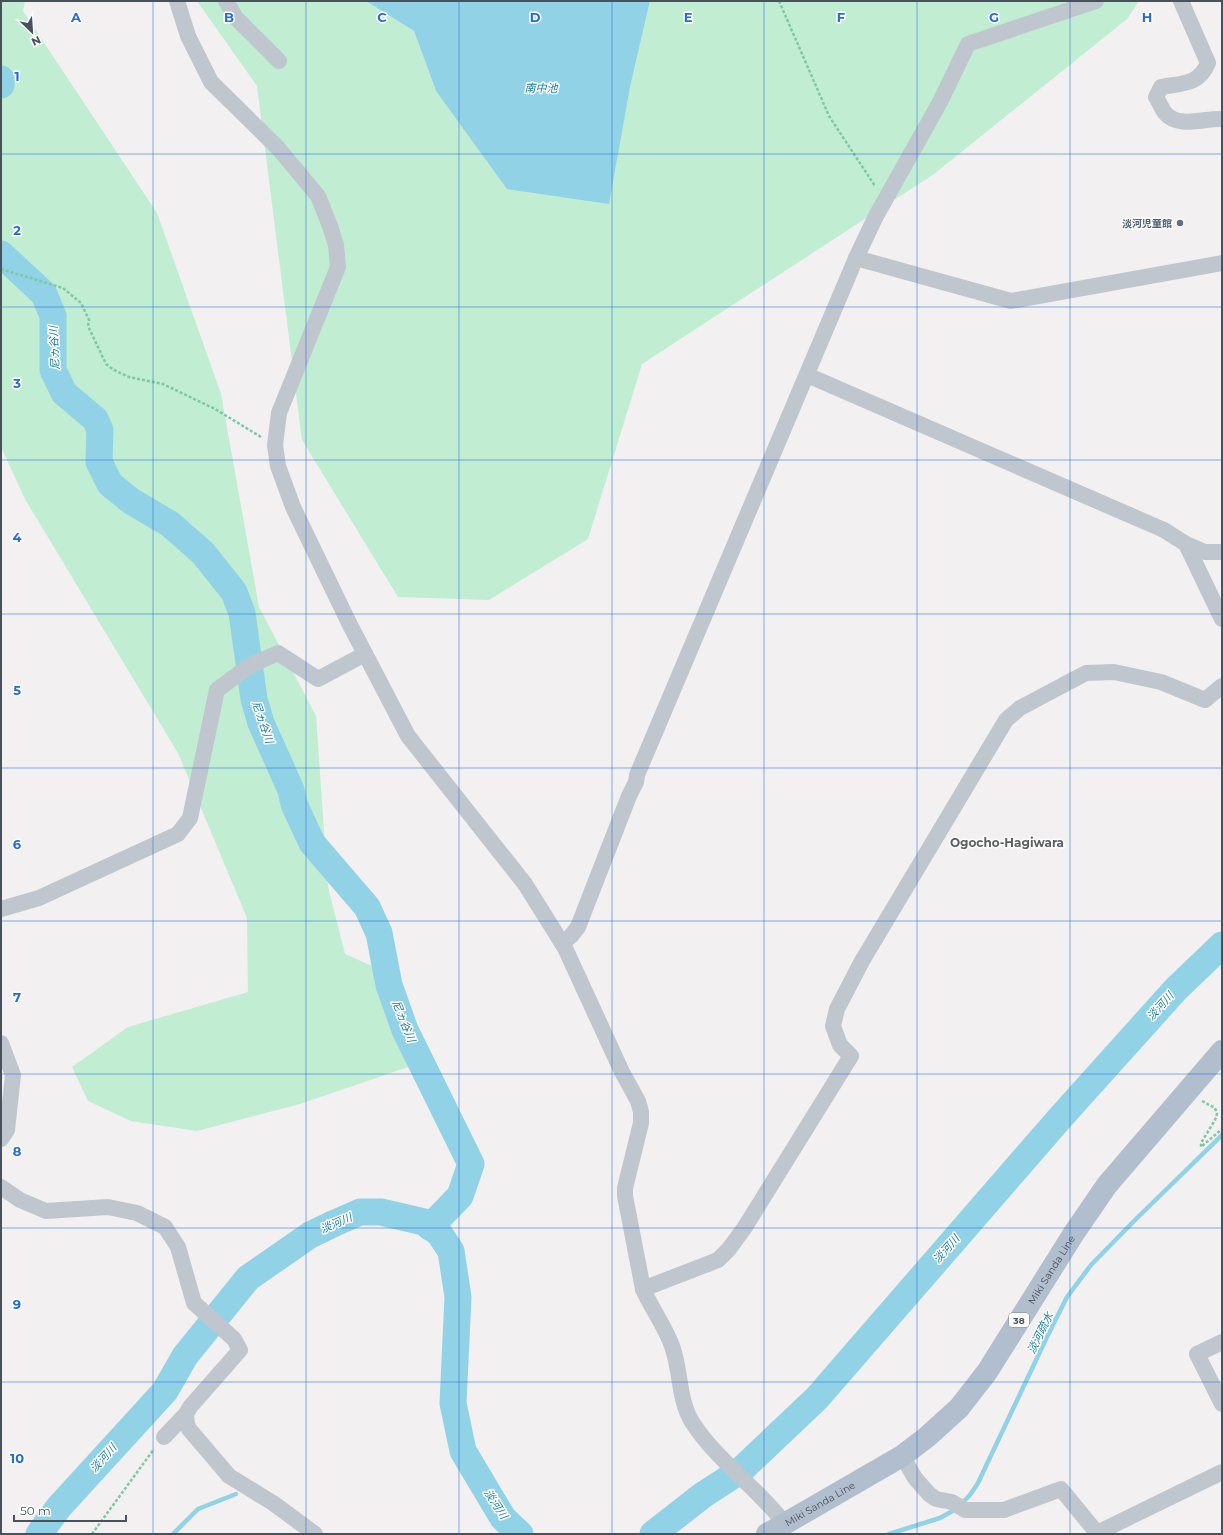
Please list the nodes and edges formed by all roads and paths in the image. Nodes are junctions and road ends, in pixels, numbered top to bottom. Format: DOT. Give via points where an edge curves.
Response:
graph roads {
  1 [pos="177,1"];
  2 [pos="226,1"];
  3 [pos="779,1"];
  4 [pos="1096,1"];
  5 [pos="1181,1"];
  6 [pos="279,61"];
  7 [pos="1222,119"];
  8 [pos="885,200"];
  9 [pos="856,258"];
  10 [pos="1222,263"];
  11 [pos="1,270"];
  12 [pos="807,375"];
  13 [pos="275,445"];
  14 [pos="1186,544"];
  15 [pos="1222,552"];
  16 [pos="1222,619"];
  17 [pos="364,654"];
  18 [pos="1222,686"];
  19 [pos="1,909"];
  20 [pos="562,943"];
  21 [pos="1,1043"];
  22 [pos="1222,1052"];
  23 [pos="1187,1092"];
  24 [pos="1222,1129"];
  25 [pos="1,1139"];
  26 [pos="1,1187"];
  27 [pos="643,1289"];
  28 [pos="1222,1342"];
  29 [pos="1222,1404"];
  30 [pos="180,1419"];
  31 [pos="164,1436"];
  32 [pos="902,1456"];
  33 [pos="1222,1472"];
  34 [pos="776,1529"];
  35 [pos="92,1534"];
  36 [pos="315,1534"];
  37 [pos="1096,1534"];
  1 -- 13 [label="street" via="188,36 211,82 278,148 318,196 336,245 338,267 279,413"];
  2 -- 6 [label="street" via="236,18"];
  3 -- 8 [label="path" via="829,116"];
  4 -- 8 [label="street" via="968,44 940,102"];
  5 -- 7 [label="street" via="1208,63 1204,73 1192,81 1161,87 1156,97 1166,114 1177,121"];
  8 -- 9 [label="street"];
  9 -- 10 [label="street" via="1011,302"];
  9 -- 12 [label="street"];
  11 -- 13 [label="path" via="63,288 81,303 89,320 88,326 106,364 114,370 129,377 163,384 215,409"];
  12 -- 14 [label="street" via="1164,530"];
  12 -- 20 [label="street" via="640,768 578,927"];
  13 -- 17 [label="street" via="278,466 293,507"];
  14 -- 15 [label="street" via="1205,552"];
  14 -- 16 [label="street"];
  17 -- 19 [label="street" via="318,679 278,653 249,666 217,690 190,818 178,834 39,898"];
  17 -- 20 [label="street" via="408,736 520,876"];
  18 -- 27 [label="street" via="1205,700 1161,682 1114,672 1086,673 1020,708 1006,720 862,960 837,1009 833,1026 840,1045 851,1056 745,1227 718,1260"];
  20 -- 27 [label="street" via="640,1106 641,1123 625,1196"];
  21 -- 25 [label="street" via="13,1075 8,1130"];
  22 -- 23 [label="main road, Miki Sanda Line / 38"];
  23 -- 24 [label="path" via="1217,1112 1201,1147"];
  23 -- 32 [label="main road, Miki Sanda Line / 38" via="1100,1195 971,1393 940,1426"];
  26 -- 30 [label="street" via="20,1200 46,1211 108,1206 137,1213 165,1227 178,1247 194,1303 234,1339 240,1350"];
  27 -- 34 [label="street" via="672,1345 688,1415 719,1454 769,1504"];
  28 -- 29 [label="street" via="1197,1354"];
  30 -- 31 [label="street"];
  30 -- 36 [label="street" via="186,1421 189,1429 228,1476 273,1503"];
  31 -- 35 [label="path"];
  32 -- 34 [label="main road, Miki Sanda Line / 38"];
  32 -- 37 [label="street" via="915,1478 929,1494 959,1507 980,1511 1004,1510 1061,1489"];
  33 -- 37 [label="street"];
}
